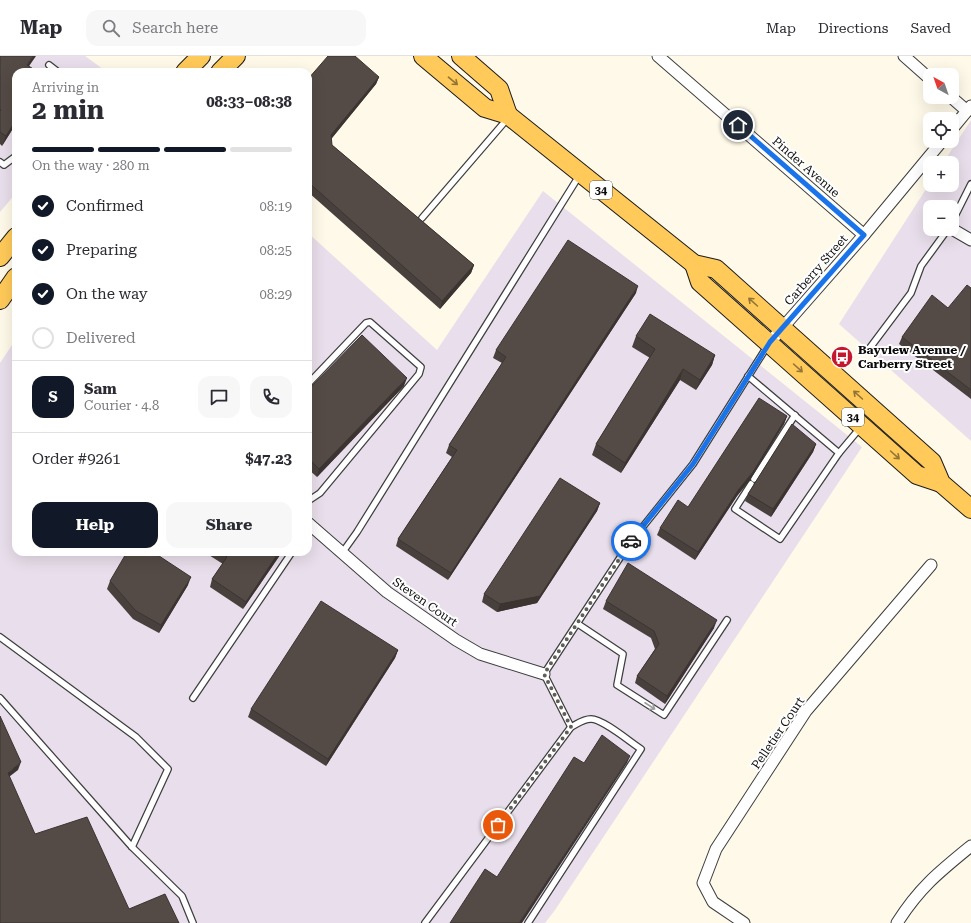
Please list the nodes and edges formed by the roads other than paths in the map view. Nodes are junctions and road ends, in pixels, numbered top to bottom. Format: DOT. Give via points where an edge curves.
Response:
graph roads {
  1 [pos="201,56"];
  2 [pos="236,56"];
  3 [pos="423,56"];
  4 [pos="461,56"];
  5 [pos="658,56"];
  6 [pos="904,56"];
  7 [pos="49,66"];
  8 [pos="52,68"];
  9 [pos="189,68"];
  10 [pos="224,68"];
  11 [pos="923,73"];
  12 [pos="959,102"];
  13 [pos="969,109"];
  14 [pos="509,116"];
  15 [pos="959,121"];
  16 [pos="936,148"];
  17 [pos="12,159"];
  18 [pos="0,162"];
  19 [pos="581,174"];
  20 [pos="971,184"];
  21 [pos="959,208"];
  22 [pos="422,218"];
  23 [pos="959,233"];
  24 [pos="864,235"];
  25 [pos="943,236"];
  26 [pos="971,240"];
  27 [pos="694,264"];
  28 [pos="12,283"];
  29 [pos="0,300"];
  30 [pos="782,328"];
  31 [pos="770,342"];
  32 [pos="869,349"];
  33 [pos="748,376"];
  34 [pos="312,380"];
  35 [pos="795,414"];
  36 [pos="862,426"];
  37 [pos="839,452"];
  38 [pos="942,483"];
  39 [pos="312,498"];
  40 [pos="971,509"];
  41 [pos="312,528"];
  42 [pos="342,553"];
  43 [pos="289,556"];
  44 [pos="931,565"];
  45 [pos="727,620"];
  46 [pos="578,624"];
  47 [pos="0,637"];
  48 [pos="544,674"];
  49 [pos="0,698"];
  50 [pos="193,698"];
  51 [pos="571,727"];
  52 [pos="971,846"];
  53 [pos="132,847"];
  54 [pos="193,923"];
  55 [pos="425,923"];
  56 [pos="528,923"];
  57 [pos="744,923"];
  58 [pos="897,923"];
  1 -- 9 [label="main road"];
  2 -- 10 [label="main road"];
  3 -- 14 [label="main road, 34, one-way" via="485,108"];
  4 -- 14 [label="main road" via="499,89"];
  5 -- 24 [label="street, Pinder Avenue"];
  6 -- 11 [label="street"];
  7 -- 8 [label="lane"];
  12 -- 13 [label="street"];
  13 -- 15 [label="street"];
  14 -- 19 [label="main road, 34"];
  14 -- 22 [label="lane"];
  16 -- 24 [label="street, Carberry Street"];
  17 -- 18 [label="lane" via="4,165"];
  19 -- 27 [label="main road, 34"];
  19 -- 42 [label="lane"];
  20 -- 21 [label="lane"];
  23 -- 26 [label="street"];
  24 -- 30 [label="street, Carberry Street"];
  25 -- 32 [label="lane" via="922,266 911,293"];
  30 -- 27 [label="main road, 34, one-way" via="716,269"];
  27 -- 31 [label="main road, 34" via="700,282"];
  28 -- 29 [label="main road"];
  30 -- 31 [label="street, Carberry Street"];
  38 -- 30 [label="main road, 34, one-way" via="932,462"];
  31 -- 33 [label="lane"];
  31 -- 36 [label="main road, 34, one-way"];
  33 -- 35 [label="lane"];
  33 -- 46 [label="lane" via="693,464 629,544"];
  34 -- 39 [label="lane" via="366,323 370,322 421,367 419,374 320,493"];
  35 -- 37 [label="lane"];
  35 -- 37 [label="lane" via="735,509 780,540"];
  36 -- 37 [label="lane"];
  36 -- 38 [label="main road, 34, one-way" via="917,475"];
  38 -- 40 [label="main road, 34"];
  41 -- 42 [label="street, Steven Court"];
  42 -- 48 [label="street, Steven Court" via="387,592 456,640 480,654"];
  43 -- 50 [label="lane"];
  44 -- 57 [label="street, Pelletier Court" via="806,711 716,850 703,883 713,902"];
  46 -- 45 [label="lane, one-way" via="623,654 617,685 664,715"];
  46 -- 48 [label="lane"];
  47 -- 53 [label="lane" via="136,737 168,769"];
  48 -- 51 [label="lane"];
  49 -- 53 [label="lane"];
  51 -- 55 [label="lane"];
  51 -- 56 [label="lane" via="592,719 601,722 641,749"];
  52 -- 58 [label="street" via="930,879"];
  53 -- 54 [label="lane" via="182,896"];
}
